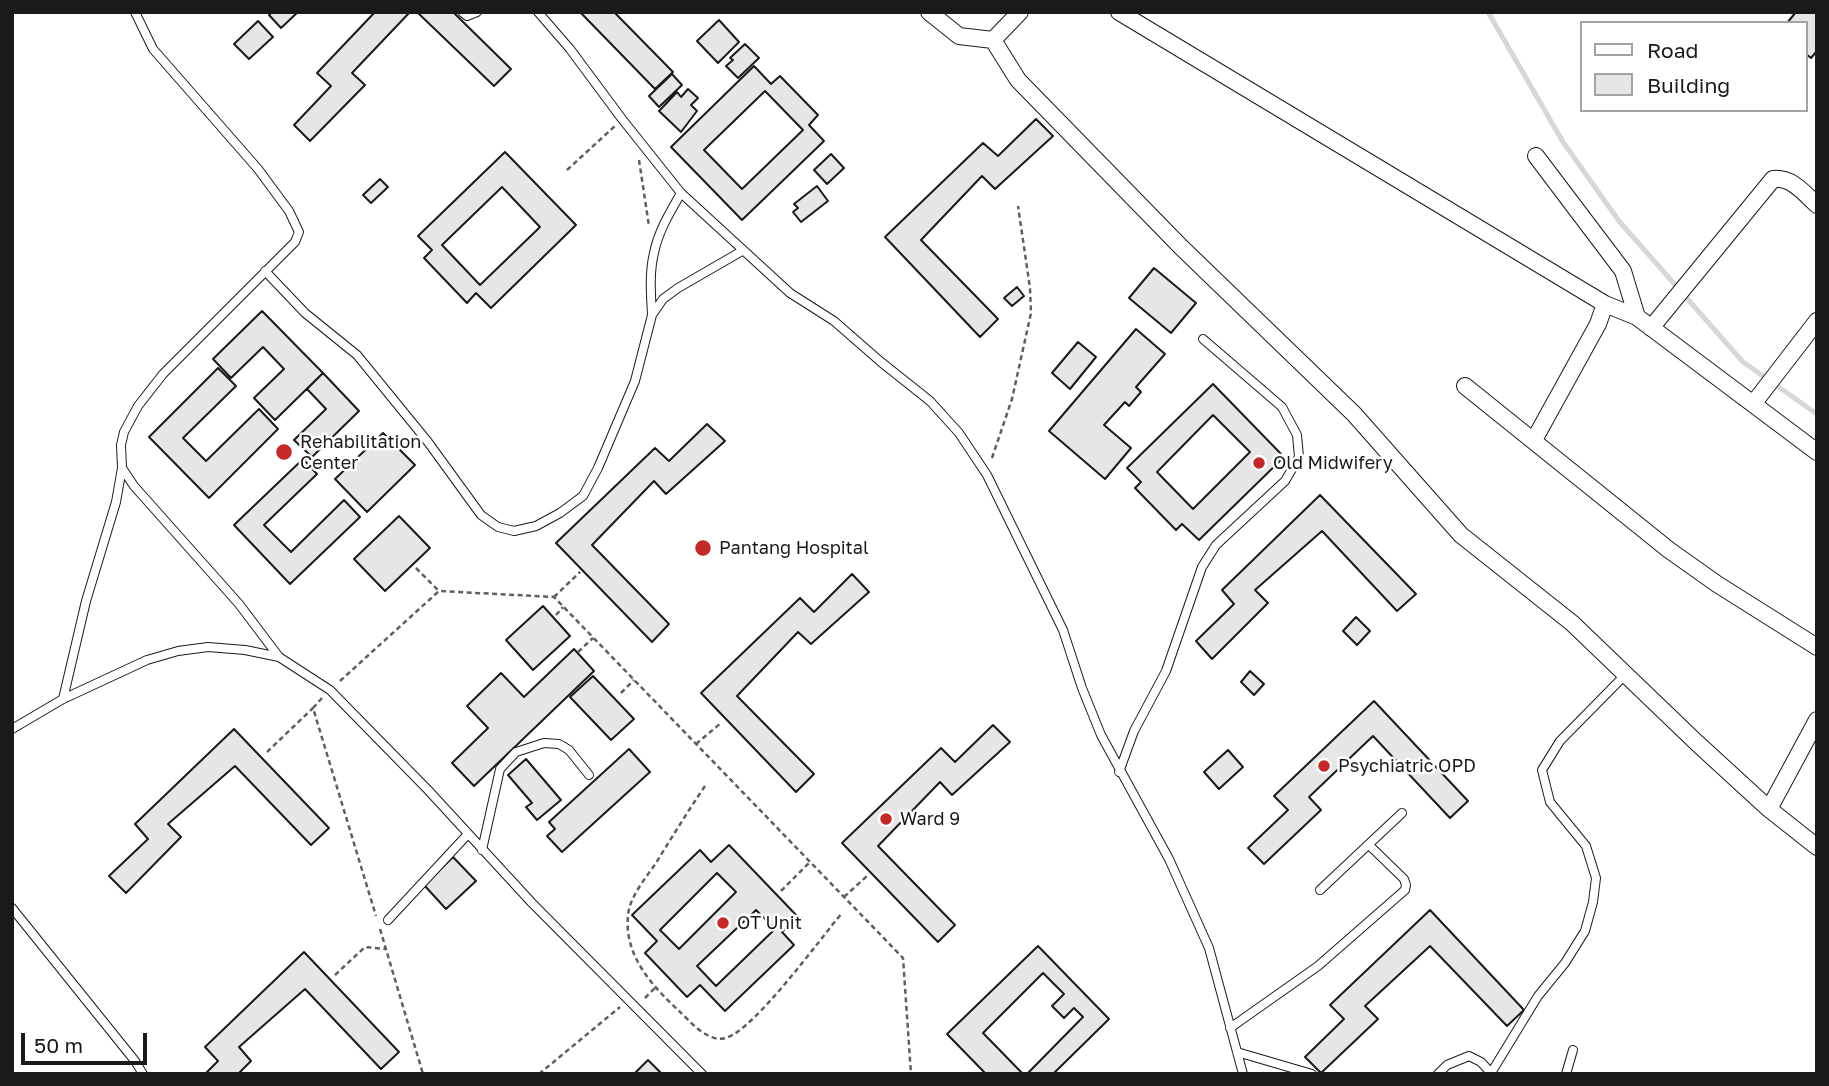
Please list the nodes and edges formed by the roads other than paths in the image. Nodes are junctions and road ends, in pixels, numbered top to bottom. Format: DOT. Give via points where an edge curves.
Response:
graph roads {
  1 [pos="135,12"];
  2 [pos="462,12"];
  3 [pos="477,12"];
  4 [pos="538,12"];
  5 [pos="929,12"];
  6 [pos="1020,12"];
  7 [pos="1119,12"];
  8 [pos="993,40"];
  9 [pos="1536,156"];
  10 [pos="681,193"];
  11 [pos="1817,205"];
  12 [pos="742,251"];
  13 [pos="265,271"];
  14 [pos="1605,304"];
  15 [pos="652,315"];
  16 [pos="1637,317"];
  17 [pos="1817,321"];
  18 [pos="1651,328"];
  19 [pos="1203,339"];
  20 [pos="1465,386"];
  21 [pos="1753,404"];
  22 [pos="1534,440"];
  23 [pos="1817,452"];
  24 [pos="122,468"];
  25 [pos="1817,647"];
  26 [pos="279,657"];
  27 [pos="1626,673"];
  28 [pos="64,699"];
  29 [pos="1817,720"];
  30 [pos="12,729"];
  31 [pos="1119,772"];
  32 [pos="589,775"];
  33 [pos="1769,809"];
  34 [pos="1402,813"];
  35 [pos="468,834"];
  36 [pos="1369,845"];
  37 [pos="1817,848"];
  38 [pos="482,850"];
  39 [pos="1320,890"];
  40 [pos="12,908"];
  41 [pos="388,920"];
  42 [pos="1230,1028"];
  43 [pos="1573,1050"];
  44 [pos="1237,1052"];
  45 [pos="1491,1073"];
  46 [pos="143,1074"];
  47 [pos="702,1074"];
  48 [pos="1243,1074"];
  49 [pos="1312,1074"];
  50 [pos="1438,1074"];
  51 [pos="1566,1074"];
  1 -- 13 [label="lane" via="153,49 289,211 299,232 295,242"];
  2 -- 3 [label="lane" via="467,16"];
  4 -- 10 [label="lane"];
  5 -- 8 [label="street" via="959,36"];
  6 -- 8 [label="street"];
  7 -- 14 [label="street"];
  8 -- 27 [label="street" via="1018,80 1181,247 1354,414 1461,535"];
  9 -- 16 [label="street" via="1623,271"];
  10 -- 12 [label="lane"];
  10 -- 15 [label="lane" via="654,253"];
  11 -- 18 [label="street" via="1793,183 1773,179"];
  12 -- 15 [label="lane" via="677,288"];
  12 -- 31 [label="lane" via="930,401 959,433 987,475 1063,630 1082,688"];
  13 -- 15 [label="lane" via="305,313 357,355 481,515 514,531 536,526 583,496 635,381"];
  13 -- 24 [label="lane" via="163,374 138,406 124,432"];
  14 -- 16 [label="street"];
  14 -- 22 [label="street"];
  16 -- 18 [label="street"];
  17 -- 21 [label="street"];
  18 -- 21 [label="street"];
  19 -- 31 [label="lane" via="1282,407 1297,435 1299,457 1285,481 1216,545 1202,567 1166,671 1134,731"];
  20 -- 22 [label="street"];
  21 -- 23 [label="street"];
  22 -- 25 [label="street" via="1669,550"];
  24 -- 26 [label="lane"];
  24 -- 28 [label="lane"];
  26 -- 28 [label="lane" via="244,650 178,651 147,660"];
  26 -- 35 [label="lane" via="330,690"];
  27 -- 33 [label="street"];
  27 -- 45 [label="lane" via="1560,741 1542,770 1550,802 1586,846 1596,878 1593,902 1585,931"];
  28 -- 30 [label="lane"];
  29 -- 33 [label="street"];
  31 -- 42 [label="lane" via="1169,859 1209,948"];
  32 -- 38 [label="lane" via="559,744 544,743 516,752 500,769"];
  33 -- 37 [label="street"];
  34 -- 36 [label="lane"];
  35 -- 38 [label="lane"];
  35 -- 41 [label="lane"];
  36 -- 39 [label="lane"];
  36 -- 42 [label="lane" via="1404,879 1405,890 1318,966"];
  38 -- 47 [label="lane"];
  40 -- 46 [label="lane"];
  42 -- 44 [label="lane"];
  43 -- 51 [label="lane"];
  44 -- 48 [label="lane"];
  44 -- 49 [label="lane"];
  45 -- 50 [label="lane" via="1469,1056"];
}
